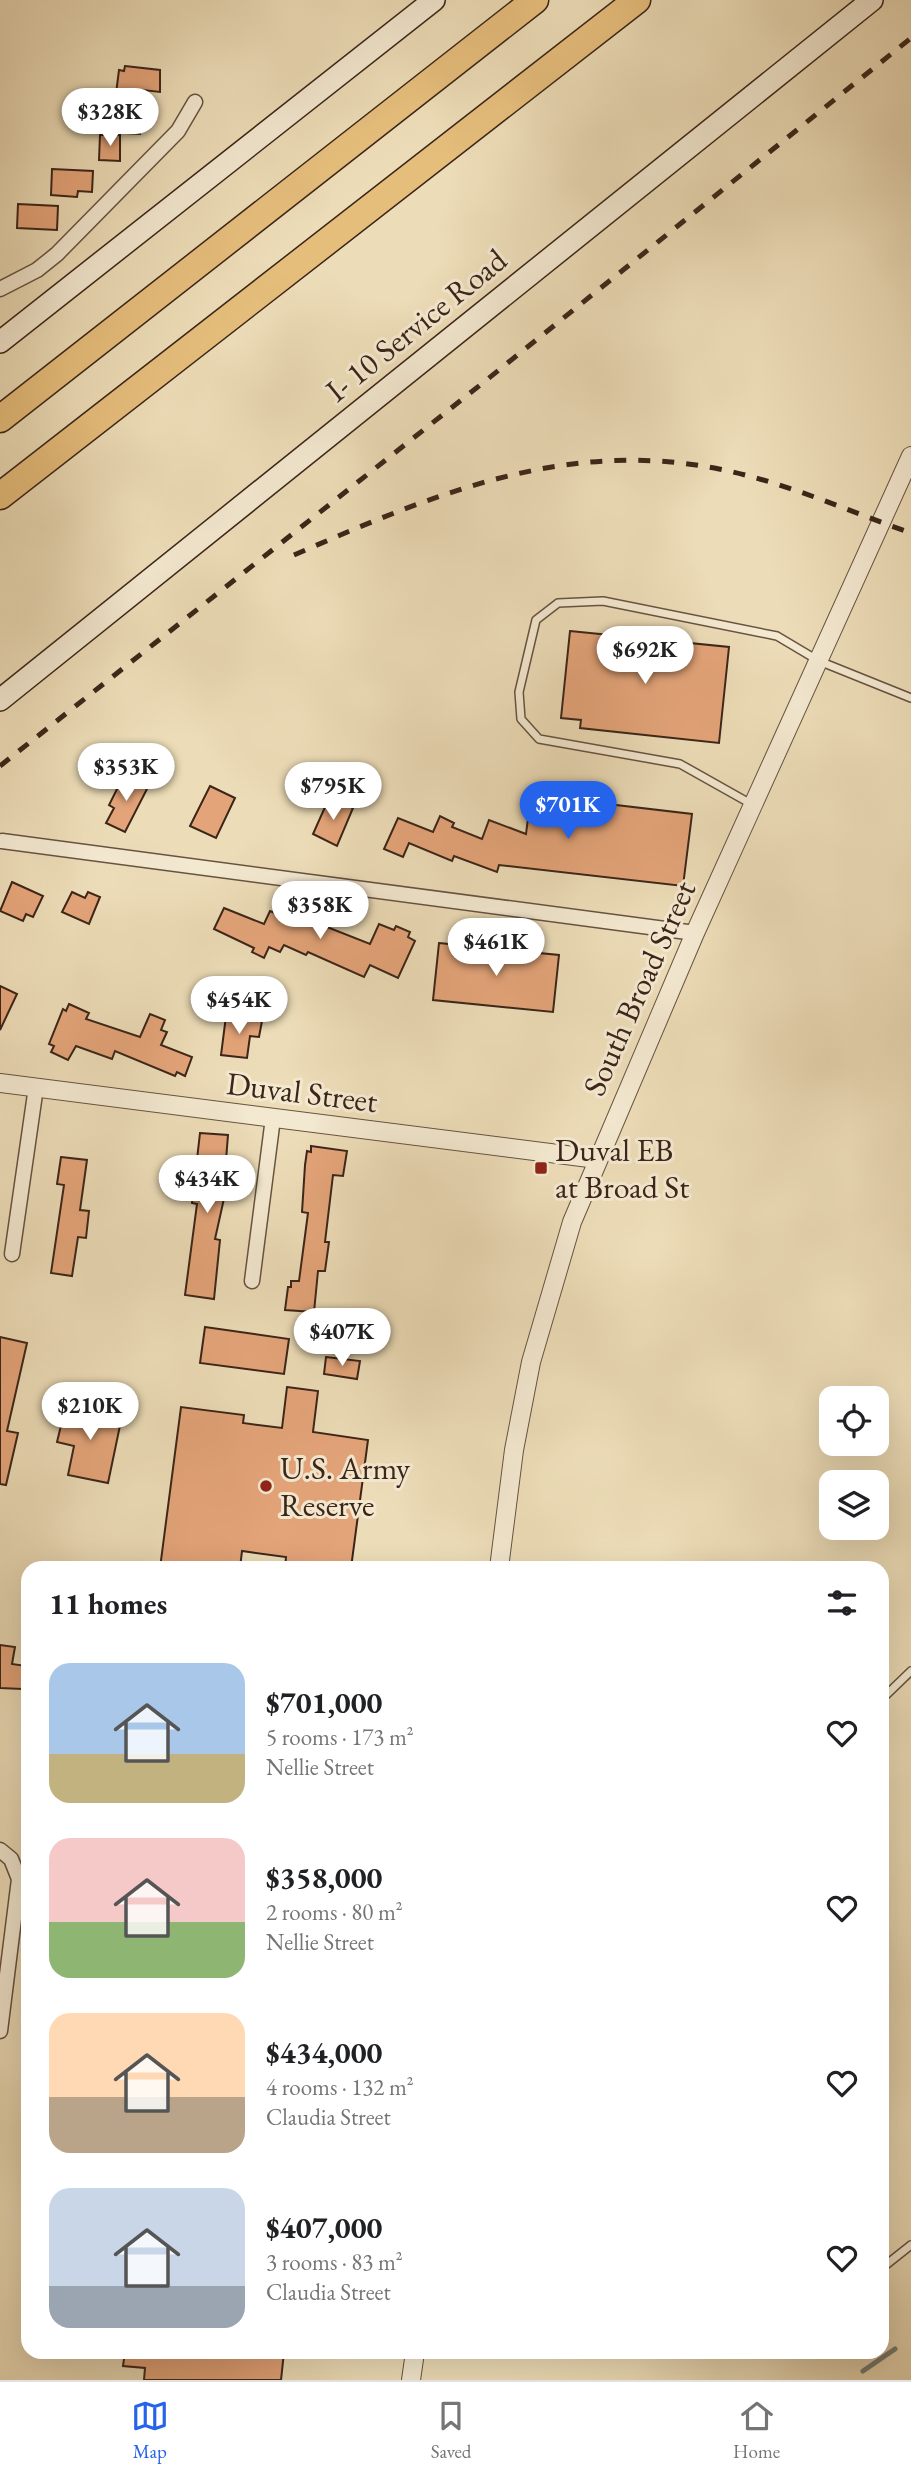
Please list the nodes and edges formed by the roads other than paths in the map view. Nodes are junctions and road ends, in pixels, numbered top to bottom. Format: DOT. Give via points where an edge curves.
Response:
graph roads {
  1 [pos="434,0"];
  2 [pos="535,0"];
  3 [pos="637,0"];
  4 [pos="873,0"];
  5 [pos="195,102"];
  6 [pos="0,289"];
  7 [pos="0,342"];
  8 [pos="0,419"];
  9 [pos="911,456"];
  10 [pos="0,496"];
  11 [pos="818,661"];
  12 [pos="911,698"];
  13 [pos="0,700"];
  14 [pos="753,805"];
  15 [pos="2,841"];
  16 [pos="695,933"];
  17 [pos="0,1083"];
  18 [pos="36,1087"];
  19 [pos="273,1118"];
  20 [pos="597,1159"];
  21 [pos="12,1254"];
  22 [pos="253,1281"];
  23 [pos="500,1561"];
  24 [pos="911,1671"];
  25 [pos="889,1692"];
  26 [pos="0,1850"];
  27 [pos="0,2031"];
  28 [pos="911,2245"];
  29 [pos="889,2262"];
  30 [pos="414,2359"];
  31 [pos="411,2380"];
  1 -- 7 [label="main road"];
  2 -- 8 [label="highway"];
  3 -- 10 [label="highway"];
  4 -- 13 [label="main road, I- 10 Service Road"];
  5 -- 6 [label="street" via="178,131 57,254"];
  9 -- 11 [label="street, South Broad Street"];
  11 -- 12 [label="lane"];
  11 -- 14 [label="street, South Broad Street"];
  11 -- 14 [label="lane" via="777,636 603,601 558,603 536,620 519,692 521,719 539,739 680,764"];
  14 -- 16 [label="street, South Broad Street"];
  15 -- 16 [label="street"];
  16 -- 20 [label="street, South Broad Street"];
  17 -- 18 [label="street, Duval Street"];
  18 -- 19 [label="street, Duval Street"];
  18 -- 21 [label="street"];
  19 -- 20 [label="street, Duval Street"];
  19 -- 22 [label="street"];
  20 -- 23 [label="street, South Broad Street" via="564,1246 531,1362"];
  24 -- 25 [label="lane"];
  26 -- 27 [label="street" via="11,1859 19,1879"];
  28 -- 29 [label="lane"];
  30 -- 31 [label="street"];
}
